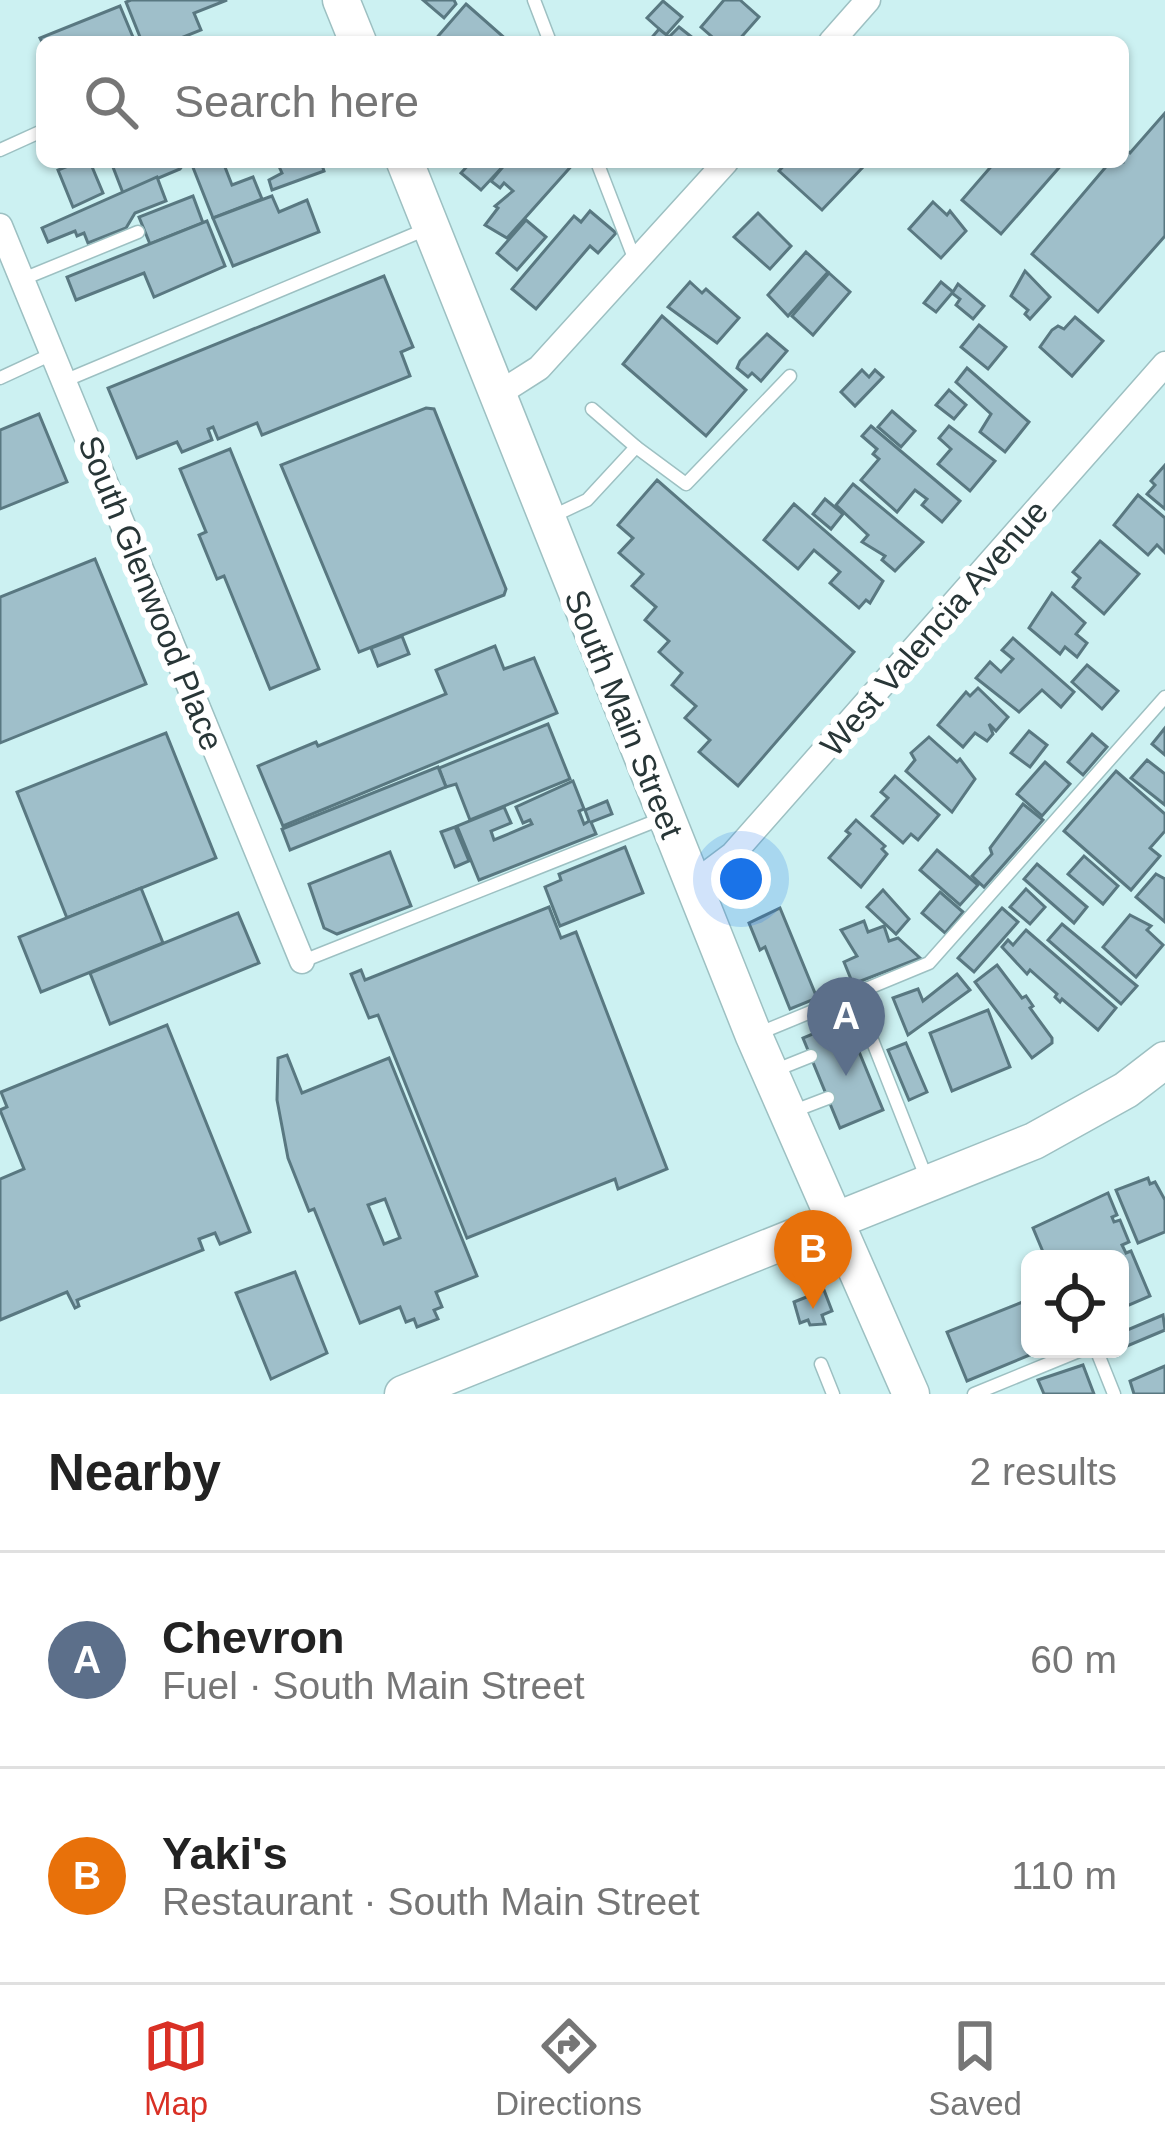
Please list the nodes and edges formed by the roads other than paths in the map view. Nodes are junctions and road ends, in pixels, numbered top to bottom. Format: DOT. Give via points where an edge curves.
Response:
graph roads {
  1 [pos="341,0"];
  2 [pos="534,0"];
  3 [pos="868,0"];
  4 [pos="356,36"];
  5 [pos="548,36"];
  6 [pos="836,36"];
  7 [pos="36,134"];
  8 [pos="0,150"];
  9 [pos="406,168"];
  10 [pos="599,168"];
  11 [pos="721,168"];
  12 [pos="0,226"];
  13 [pos="430,227"];
  14 [pos="138,232"];
  15 [pos="637,264"];
  16 [pos="22,280"];
  17 [pos="52,354"];
  18 [pos="1165,364"];
  19 [pos="790,376"];
  20 [pos="0,378"];
  21 [pos="64,381"];
  22 [pos="495,395"];
  23 [pos="592,409"];
  24 [pos="635,447"];
  25 [pos="545,520"];
  26 [pos="1165,698"];
  27 [pos="666,817"];
  28 [pos="693,884"];
  29 [pos="302,961"];
  30 [pos="854,994"];
  31 [pos="870,1034"];
  32 [pos="754,1036"];
  33 [pos="854,1040"];
  34 [pos="811,1056"];
  35 [pos="1165,1060"];
  36 [pos="770,1072"];
  37 [pos="886,1076"];
  38 [pos="872,1082"];
  39 [pos="828,1098"];
  40 [pos="787,1114"];
  41 [pos="928,1184"];
  42 [pos="834,1221"];
  43 [pos="1062,1358"];
  44 [pos="1100,1358"];
  45 [pos="821,1364"];
  46 [pos="403,1394"];
  47 [pos="833,1394"];
  48 [pos="911,1394"];
  49 [pos="974,1394"];
  50 [pos="1114,1394"];
  1 -- 4 [label="main road"];
  2 -- 5 [label="lane"];
  3 -- 6 [label="street"];
  7 -- 8 [label="lane"];
  9 -- 13 [label="main road, South Main Street"];
  10 -- 15 [label="lane"];
  11 -- 15 [label="street"];
  12 -- 16 [label="street, South Glenwood Place"];
  13 -- 21 [label="lane"];
  13 -- 22 [label="main road, South Main Street"];
  14 -- 16 [label="lane"];
  15 -- 22 [label="street" via="528,379"];
  16 -- 17 [label="street, South Glenwood Place"];
  17 -- 20 [label="lane"];
  17 -- 21 [label="street, South Glenwood Place"];
  18 -- 28 [label="street, West Valencia Avenue" via="734,854"];
  19 -- 24 [label="lane" via="686,484"];
  21 -- 29 [label="street, South Glenwood Place"];
  22 -- 25 [label="main road, South Main Street"];
  23 -- 24 [label="lane"];
  24 -- 25 [label="lane" via="587,500"];
  25 -- 27 [label="main road, South Main Street"];
  26 -- 30 [label="lane" via="929,963"];
  27 -- 28 [label="main road, South Main Street"];
  27 -- 29 [label="lane"];
  28 -- 32 [label="main road, South Main Street"];
  30 -- 31 [label="lane"];
  30 -- 32 [label="lane"];
  31 -- 33 [label="lane"];
  31 -- 37 [label="lane"];
  32 -- 36 [label="main road, South Main Street"];
  34 -- 36 [label="lane"];
  35 -- 41 [label="main road" via="1085,1115"];
  36 -- 40 [label="main road, South Main Street"];
  37 -- 38 [label="lane"];
  37 -- 41 [label="lane"];
  39 -- 40 [label="lane"];
  40 -- 42 [label="main road, South Main Street"];
  41 -- 42 [label="main road"];
  42 -- 46 [label="main road"];
  42 -- 48 [label="main road, South Main Street"];
  43 -- 49 [label="lane"];
  44 -- 50 [label="lane"];
  45 -- 47 [label="lane"];
}
